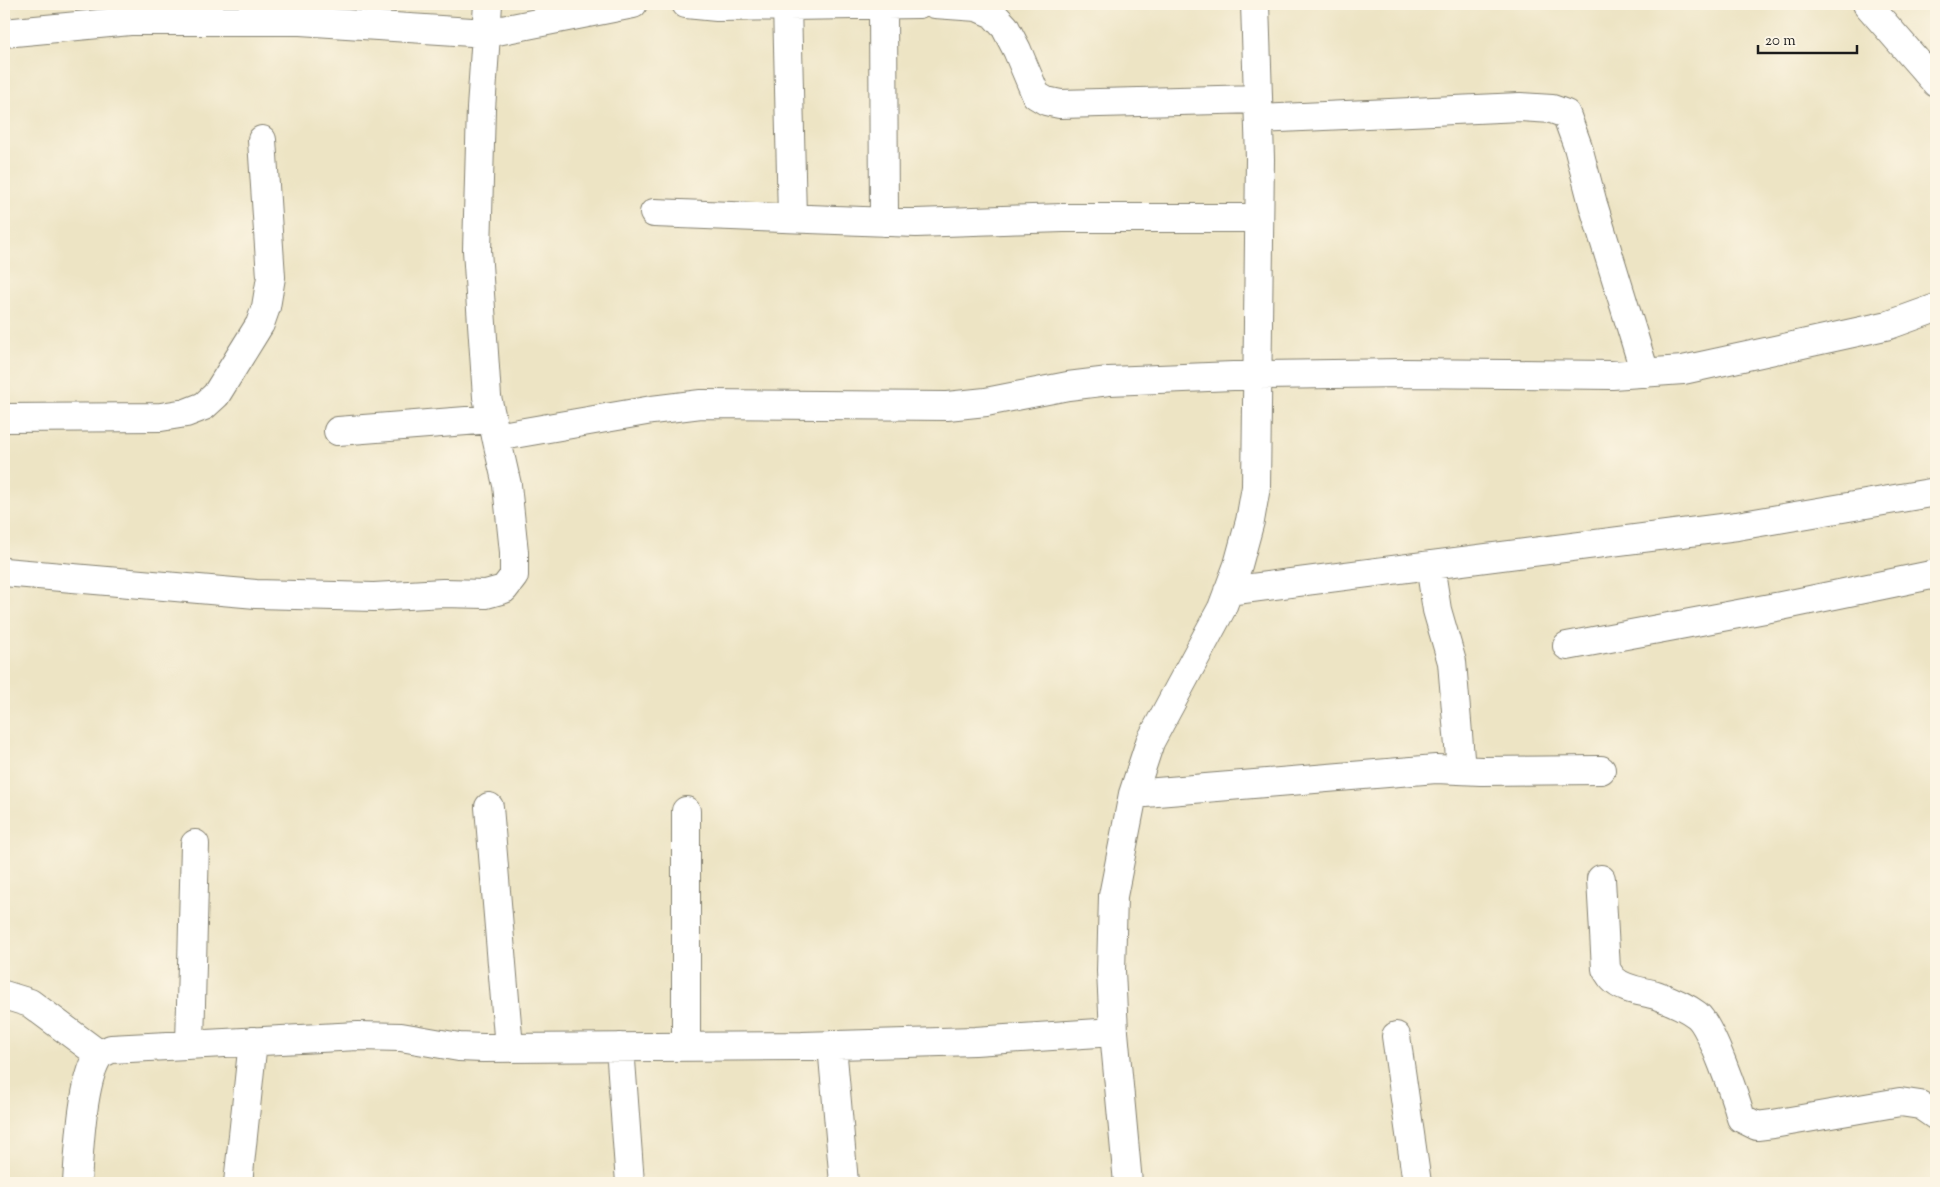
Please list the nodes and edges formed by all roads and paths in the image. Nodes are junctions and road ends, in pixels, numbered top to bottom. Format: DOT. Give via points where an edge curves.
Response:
graph roads {
  1 [pos="488,4"];
  2 [pos="633,4"];
  3 [pos="686,4"];
  4 [pos="919,4"];
  5 [pos="935,4"];
  6 [pos="1255,4"];
  7 [pos="1867,4"];
  8 [pos="786,5"];
  9 [pos="883,5"];
  10 [pos="4,33"];
  11 [pos="486,33"];
  12 [pos="1936,83"];
  13 [pos="1258,109"];
  14 [pos="262,140"];
  15 [pos="654,213"];
  16 [pos="792,218"];
  17 [pos="1260,218"];
  18 [pos="884,222"];
  19 [pos="1936,308"];
  20 [pos="1645,373"];
  21 [pos="1258,374"];
  22 [pos="4,418"];
  23 [pos="494,428"];
  24 [pos="338,431"];
  25 [pos="1936,492"];
  26 [pos="1430,565"];
  27 [pos="4,572"];
  28 [pos="1936,574"];
  29 [pos="1228,591"];
  30 [pos="1567,646"];
  31 [pos="1461,770"];
  32 [pos="1601,770"];
  33 [pos="1133,794"];
  34 [pos="489,807"];
  35 [pos="686,811"];
  36 [pos="195,844"];
  37 [pos="1601,880"];
  38 [pos="4,996"];
  39 [pos="1114,1032"];
  40 [pos="1396,1036"];
  41 [pos="253,1041"];
  42 [pos="190,1044"];
  43 [pos="832,1045"];
  44 [pos="686,1046"];
  45 [pos="620,1047"];
  46 [pos="509,1048"];
  47 [pos="100,1055"];
  48 [pos="1936,1116"];
  49 [pos="77,1183"];
  50 [pos="238,1183"];
  51 [pos="630,1183"];
  52 [pos="844,1183"];
  53 [pos="1128,1183"];
  54 [pos="1417,1183"];
  1 -- 11 [label="street"];
  2 -- 11 [label="street"];
  3 -- 8 [label="street" via="717,8"];
  4 -- 9 [label="street"];
  5 -- 13 [label="street" via="977,7 993,14 1005,27 1036,95 1046,101"];
  6 -- 13 [label="street"];
  7 -- 12 [label="street"];
  8 -- 9 [label="street"];
  8 -- 16 [label="street"];
  9 -- 18 [label="street"];
  10 -- 11 [label="street" via="130,21 300,21"];
  11 -- 23 [label="street" via="477,250 485,378"];
  13 -- 17 [label="street"];
  13 -- 20 [label="street" via="1520,107 1552,109 1566,114"];
  14 -- 22 [label="street" via="271,277 266,307 260,324 216,396 204,406 186,413 161,417"];
  15 -- 16 [label="street"];
  16 -- 18 [label="street"];
  17 -- 18 [label="street"];
  17 -- 21 [label="street"];
  19 -- 20 [label="street" via="1889,325 1823,340 1683,370"];
  20 -- 21 [label="street"];
  21 -- 23 [label="street" via="1109,381 947,406 701,404"];
  21 -- 29 [label="street" via="1256,487"];
  23 -- 24 [label="street"];
  23 -- 27 [label="street" via="507,485 514,552 514,576 504,589 486,594 374,597 256,594"];
  25 -- 26 [label="street" via="1737,526"];
  26 -- 29 [label="street"];
  26 -- 31 [label="street" via="1437,610 1452,662"];
  28 -- 30 [label="street"];
  29 -- 33 [label="street" via="1150,742"];
  31 -- 32 [label="street"];
  31 -- 33 [label="street" via="1409,770"];
  33 -- 39 [label="street" via="1113,896 1111,971"];
  34 -- 46 [label="street"];
  35 -- 44 [label="street"];
  36 -- 42 [label="street"];
  37 -- 48 [label="street" via="1606,969 1613,980 1678,1004 1699,1016 1711,1037 1741,1118 1757,1126 1900,1102 1920,1105"];
  38 -- 47 [label="street" via="30,1002"];
  39 -- 43 [label="street" via="975,1041"];
  39 -- 53 [label="street"];
  40 -- 54 [label="street"];
  41 -- 42 [label="street"];
  41 -- 46 [label="street" via="402,1037 458,1047"];
  41 -- 50 [label="street"];
  42 -- 47 [label="street" via="111,1049"];
  43 -- 44 [label="street"];
  43 -- 52 [label="street"];
  44 -- 45 [label="street"];
  45 -- 46 [label="street"];
  45 -- 51 [label="street"];
  47 -- 49 [label="street" via="90,1072 86,1091"];
}
